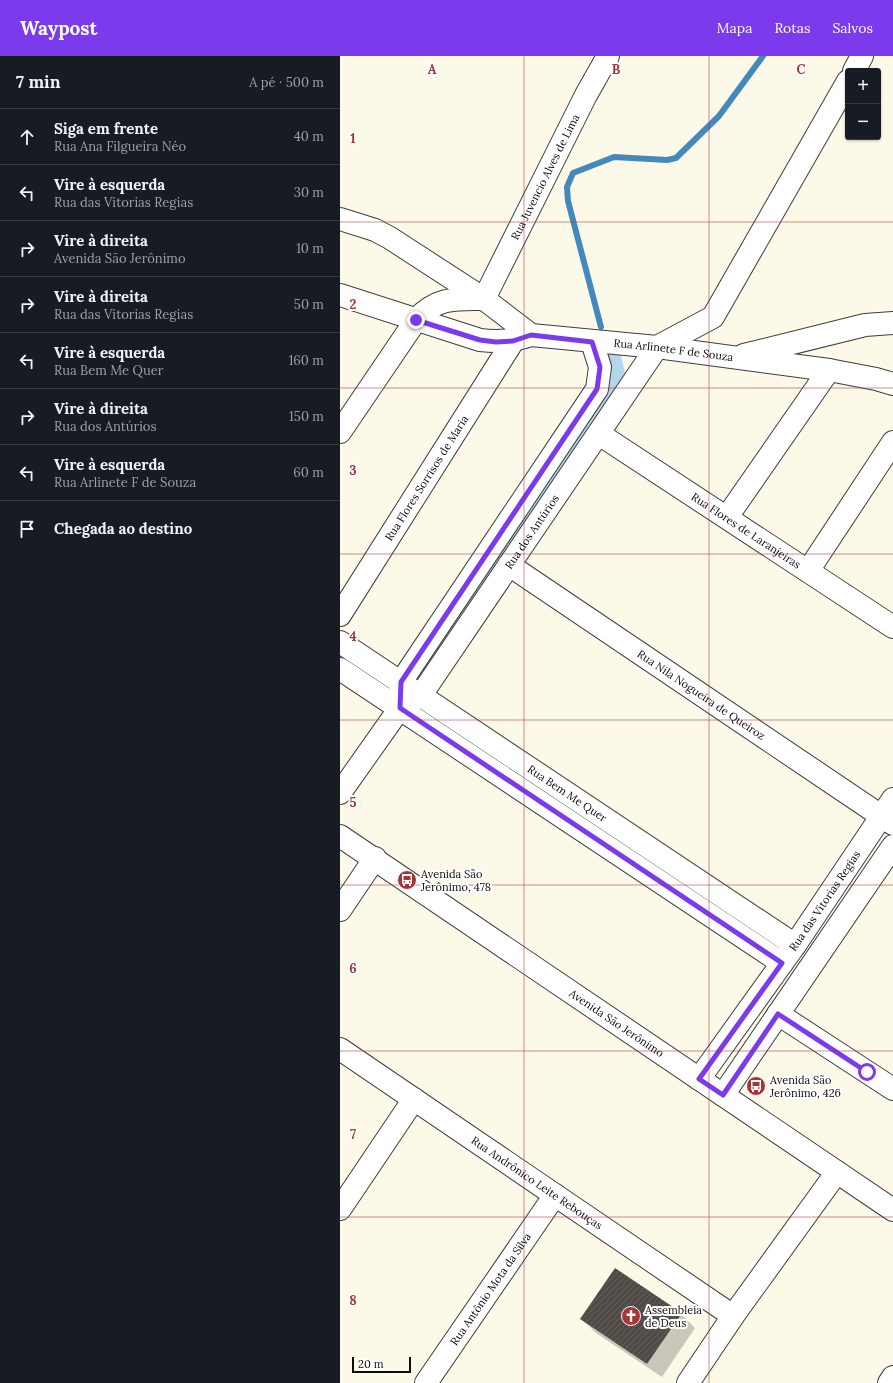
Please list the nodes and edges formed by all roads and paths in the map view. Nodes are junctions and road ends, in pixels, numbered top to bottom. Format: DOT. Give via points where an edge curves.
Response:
graph roads {
  1 [pos="608,56"];
  2 [pos="862,56"];
  3 [pos="856,68"];
  4 [pos="845,86"];
  5 [pos="340,219"];
  6 [pos="340,295"];
  7 [pos="484,299"];
  8 [pos="416,320"];
  9 [pos="893,323"];
  10 [pos="522,338"];
  11 [pos="592,342"];
  12 [pos="657,347"];
  13 [pos="731,358"];
  14 [pos="829,370"];
  15 [pos="893,384"];
  16 [pos="340,432"];
  17 [pos="599,434"];
  18 [pos="893,442"];
  19 [pos="727,517"];
  20 [pos="509,565"];
  21 [pos="808,571"];
  22 [pos="340,615"];
  23 [pos="893,627"];
  24 [pos="340,642"];
  25 [pos="340,669"];
  26 [pos="401,682"];
  27 [pos="421,695"];
  28 [pos="400,708"];
  29 [pos="340,793"];
  30 [pos="889,813"];
  31 [pos="340,836"];
  32 [pos="893,846"];
  33 [pos="374,858"];
  34 [pos="340,910"];
  35 [pos="795,945"];
  36 [pos="782,963"];
  37 [pos="778,1014"];
  38 [pos="340,1049"];
  39 [pos="699,1079"];
  40 [pos="893,1089"];
  41 [pos="723,1095"];
  42 [pos="414,1100"];
  43 [pos="837,1172"];
  44 [pos="555,1194"];
  45 [pos="340,1209"];
  46 [pos="893,1210"];
  47 [pos="733,1316"];
  48 [pos="893,1377"];
  49 [pos="426,1383"];
  50 [pos="688,1383"];
  51 [pos="889,1383"];
  1 -- 7 [label="street, Rua Juvencio Alves de Lima"];
  2 -- 3 [label="street"];
  4 -- 12 [label="street" via="713,317"];
  5 -- 7 [label="street" via="390,238"];
  6 -- 8 [label="street, Rua Arlinete F de Souza"];
  7 -- 8 [label="street" via="441,302 426,309"];
  7 -- 10 [label="street"];
  8 -- 10 [label="street, Rua Arlinete F de Souza" via="480,340 496,342"];
  8 -- 16 [label="street"];
  9 -- 13 [label="street" via="865,325"];
  10 -- 11 [label="street, Rua Arlinete F de Souza"];
  10 -- 22 [label="street, Rua Flores Sorrisos de Maria"];
  11 -- 12 [label="street, Rua Arlinete F de Souza"];
  11 -- 26 [label="street" via="600,367 597,389"];
  12 -- 13 [label="street, Rua Arlinete F de Souza"];
  12 -- 17 [label="street, Rua dos Antúrios"];
  13 -- 14 [label="street, Rua Arlinete F de Souza"];
  14 -- 15 [label="street, Rua Arlinete F de Souza"];
  14 -- 19 [label="street"];
  17 -- 19 [label="street, Rua Flores de Laranjeiras"];
  17 -- 20 [label="street, Rua dos Antúrios"];
  18 -- 21 [label="street"];
  19 -- 21 [label="street, Rua Flores de Laranjeiras"];
  20 -- 27 [label="street, Rua dos Antúrios"];
  20 -- 30 [label="street, Rua Nila Nogueira de Queiroz"];
  21 -- 23 [label="street, Rua Flores de Laranjeiras"];
  24 -- 26 [label="street, Rua Bem Me Quer"];
  25 -- 28 [label="street, Rua Bem Me Quer"];
  26 -- 27 [label="street, Rua Bem Me Quer"];
  26 -- 28 [label="street"];
  27 -- 28 [label="street, Rua dos Antúrios"];
  27 -- 35 [label="street, Rua Bem Me Quer"];
  28 -- 29 [label="street, Rua dos Antúrios"];
  28 -- 36 [label="street, Rua Bem Me Quer"];
  30 -- 35 [label="street, Rua das Vitorias Regias"];
  31 -- 33 [label="street, Avenida São Jerônimo"];
  32 -- 37 [label="street"];
  33 -- 34 [label="street"];
  33 -- 39 [label="street, Avenida São Jerônimo"];
  35 -- 36 [label="street, Rua das Vitorias Regias"];
  36 -- 39 [label="street, Rua das Vitorias Regias"];
  37 -- 40 [label="street"];
  37 -- 41 [label="street"];
  38 -- 42 [label="street, Rua Andrônico Leite Rebouças"];
  39 -- 41 [label="street, Avenida São Jerônimo"];
  41 -- 43 [label="street, Avenida São Jerônimo"];
  42 -- 44 [label="street, Rua Andrônico Leite Rebouças"];
  42 -- 45 [label="street"];
  43 -- 46 [label="street, Avenida São Jerônimo"];
  43 -- 47 [label="street"];
  44 -- 47 [label="street, Rua Andrônico Leite Rebouças"];
  44 -- 49 [label="street, Rua Antônio Mota da Silva"];
  47 -- 50 [label="street"];
  48 -- 51 [label="street"];
}
